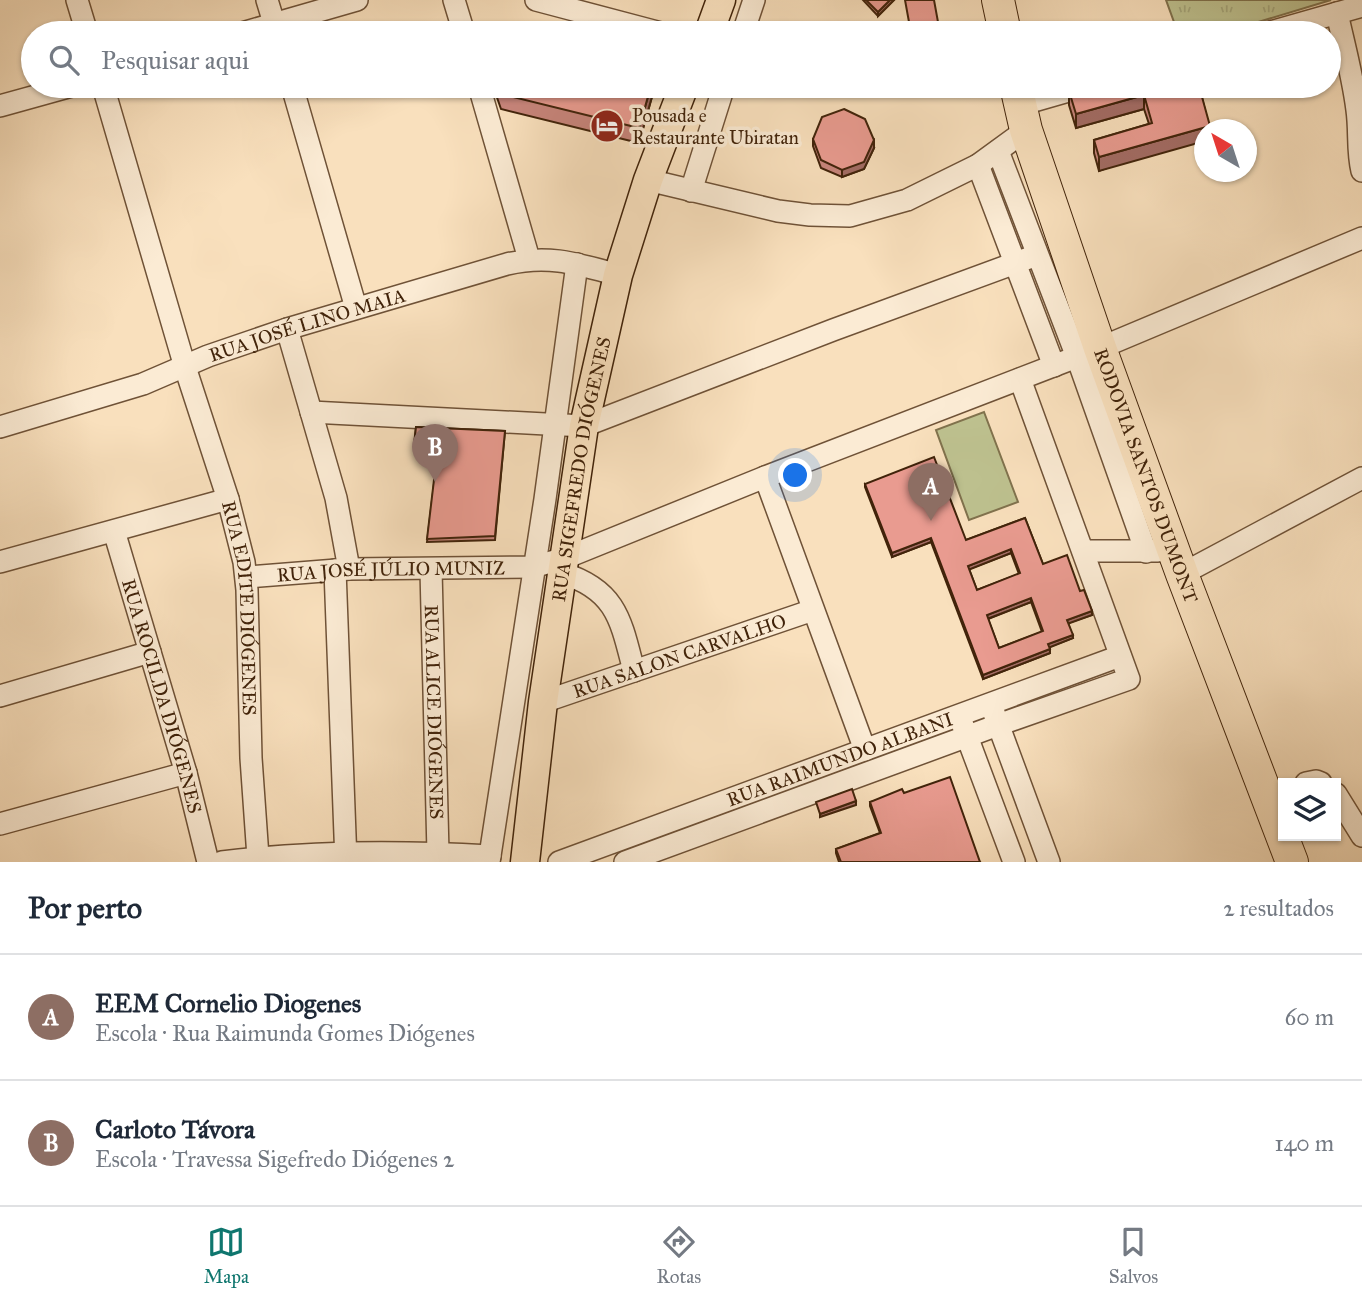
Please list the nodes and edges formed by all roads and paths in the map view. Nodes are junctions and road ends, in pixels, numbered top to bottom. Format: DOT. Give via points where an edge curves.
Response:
graph roads {
  1 [pos="78,0"];
  2 [pos="267,0"];
  3 [pos="357,0"];
  4 [pos="454,0"];
  5 [pos="536,0"];
  6 [pos="707,0"];
  7 [pos="721,0"];
  8 [pos="754,0"];
  9 [pos="998,0"];
  10 [pos="1362,6"];
  11 [pos="1337,13"];
  12 [pos="84,21"];
  13 [pos="273,21"];
  14 [pos="296,21"];
  15 [pos="460,21"];
  16 [pos="616,21"];
  17 [pos="700,21"];
  18 [pos="713,21"];
  19 [pos="747,21"];
  20 [pos="1002,21"];
  21 [pos="1309,21"];
  22 [pos="1339,21"];
  23 [pos="1341,31"];
  24 [pos="29,98"];
  25 [pos="107,98"];
  26 [pos="295,98"];
  27 [pos="482,98"];
  28 [pos="679,98"];
  29 [pos="720,98"];
  30 [pos="1049,98"];
  31 [pos="0,106"];
  32 [pos="1021,107"];
  33 [pos="998,151"];
  34 [pos="978,165"];
  35 [pos="1362,171"];
  36 [pos="648,180"];
  37 [pos="691,191"];
  38 [pos="1362,238"];
  39 [pos="1037,255"];
  40 [pos="529,259"];
  41 [pos="1015,263"];
  42 [pos="577,264"];
  43 [pos="618,275"];
  44 [pos="356,309"];
  45 [pos="287,329"];
  46 [pos="1088,353"];
  47 [pos="1055,366"];
  48 [pos="185,367"];
  49 [pos="1020,379"];
  50 [pos="311,412"];
  51 [pos="556,422"];
  52 [pos="584,426"];
  53 [pos="0,427"];
  54 [pos="765,477"];
  55 [pos="1362,478"];
  56 [pos="1362,493"];
  57 [pos="228,499"];
  58 [pos="114,531"];
  59 [pos="1083,551"];
  60 [pos="0,562"];
  61 [pos="563,565"];
  62 [pos="1172,566"];
  63 [pos="533,567"];
  64 [pos="342,570"];
  65 [pos="431,570"];
  66 [pos="247,577"];
  67 [pos="813,610"];
  68 [pos="150,652"];
  69 [pos="1120,656"];
  70 [pos="634,671"];
  71 [pos="0,696"];
  72 [pos="543,702"];
  73 [pos="990,702"];
  74 [pos="959,714"];
  75 [pos="998,725"];
  76 [pos="967,737"];
  77 [pos="865,750"];
  78 [pos="186,773"];
  79 [pos="772,784"];
  80 [pos="1020,784"];
  81 [pos="989,796"];
  82 [pos="1276,798"];
  83 [pos="1341,802"];
  84 [pos="779,805"];
  85 [pos="0,824"];
  86 [pos="1362,836"];
  87 [pos="438,853"];
  88 [pos="605,854"];
  89 [pos="258,858"];
  90 [pos="346,858"];
  91 [pos="490,859"];
  92 [pos="208,862"];
  93 [pos="222,862"];
  94 [pos="525,862"];
  95 [pos="559,862"];
  96 [pos="625,862"];
  97 [pos="1014,862"];
  98 [pos="1049,862"];
  99 [pos="1292,862"];
  1 -- 12 [label="street"];
  2 -- 13 [label="street"];
  3 -- 14 [label="street"];
  4 -- 15 [label="street"];
  5 -- 16 [label="street"];
  6 -- 17 [label="main road"];
  7 -- 18 [label="main road"];
  8 -- 19 [label="street"];
  9 -- 20 [label="highway"];
  10 -- 11 [label="street"];
  11 -- 21 [label="street"];
  11 -- 22 [label="street"];
  23 -- 35 [label="street" via="1356,98"];
  24 -- 31 [label="street"];
  25 -- 48 [label="street, RUA EDITE DIÓGENES"];
  26 -- 44 [label="street"];
  27 -- 40 [label="street"];
  28 -- 36 [label="main road, RUA SIGEFREDO DIÓGENES"];
  29 -- 37 [label="street"];
  30 -- 32 [label="street"];
  32 -- 33 [label="street"];
  32 -- 46 [label="highway, RODOVIA SANTOS DUMONT"];
  33 -- 34 [label="street"];
  33 -- 39 [label="street"];
  34 -- 37 [label="street" via="907,200 850,216 778,211"];
  34 -- 41 [label="street"];
  36 -- 37 [label="street"];
  36 -- 43 [label="main road, RUA SIGEFREDO DIÓGENES"];
  38 -- 46 [label="street, RUA JOSÉ JÚLIO MUNIZ"];
  39 -- 41 [label="street"];
  39 -- 46 [label="street"];
  40 -- 42 [label="street, RUA JOSÉ LINO MAIA"];
  40 -- 44 [label="street, RUA JOSÉ LINO MAIA"];
  41 -- 47 [label="street"];
  41 -- 52 [label="street"];
  42 -- 43 [label="street, RUA JOSÉ LINO MAIA"];
  42 -- 51 [label="street"];
  43 -- 52 [label="main road, RUA SIGEFREDO DIÓGENES"];
  44 -- 45 [label="street, RUA JOSÉ LINO MAIA"];
  45 -- 48 [label="street, RUA JOSÉ LINO MAIA"];
  45 -- 50 [label="street"];
  46 -- 47 [label="street, RUA JOSÉ JÚLIO MUNIZ"];
  46 -- 62 [label="highway, RODOVIA SANTOS DUMONT"];
  47 -- 49 [label="street, RUA JOSÉ JÚLIO MUNIZ"];
  48 -- 53 [label="street, RUA JOSÉ LINO MAIA" via="144,384"];
  48 -- 57 [label="street, RUA EDITE DIÓGENES"];
  49 -- 54 [label="street, RUA JOSÉ JÚLIO MUNIZ"];
  49 -- 59 [label="street"];
  50 -- 51 [label="street"];
  50 -- 64 [label="street" via="336,498"];
  51 -- 52 [label="street"];
  51 -- 63 [label="street"];
  52 -- 61 [label="main road, RUA SIGEFREDO DIÓGENES"];
  54 -- 61 [label="street, RUA JOSÉ JÚLIO MUNIZ"];
  54 -- 67 [label="street"];
  55 -- 62 [label="street"];
  56 -- 62 [label="street"];
  57 -- 58 [label="street"];
  57 -- 66 [label="street, RUA EDITE DIÓGENES"];
  58 -- 60 [label="street"];
  58 -- 68 [label="street, RUA ROCILDA DIÓGENES"];
  59 -- 62 [label="street"];
  59 -- 69 [label="street"];
  61 -- 63 [label="street, RUA JOSÉ JÚLIO MUNIZ"];
  61 -- 70 [label="street" via="594,585 616,611"];
  61 -- 72 [label="main road, RUA SIGEFREDO DIÓGENES"];
  62 -- 82 [label="highway, RODOVIA SANTOS DUMONT"];
  63 -- 65 [label="street, RUA JOSÉ JÚLIO MUNIZ"];
  63 -- 91 [label="street"];
  64 -- 65 [label="street, RUA JOSÉ JÚLIO MUNIZ"];
  64 -- 66 [label="street, RUA JOSÉ JÚLIO MUNIZ"];
  64 -- 90 [label="street"];
  65 -- 87 [label="street, RUA ALICE DIÓGENES"];
  66 -- 89 [label="street, RUA EDITE DIÓGENES"];
  67 -- 70 [label="street, RUA SALON CARVALHO"];
  67 -- 77 [label="street"];
  68 -- 71 [label="street"];
  68 -- 78 [label="street, RUA ROCILDA DIÓGENES"];
  69 -- 73 [label="street, RUA RAIMUNDO ALBANI"];
  69 -- 75 [label="street, RUA RAIMUNDO ALBANI" via="1129,679"];
  70 -- 72 [label="street, RUA SALON CARVALHO"];
  72 -- 94 [label="main road, RUA SIGEFREDO DIÓGENES"];
  73 -- 74 [label="street, RUA RAIMUNDO ALBANI"];
  73 -- 75 [label="street"];
  74 -- 76 [label="street"];
  74 -- 77 [label="street, RUA RAIMUNDO ALBANI"];
  75 -- 76 [label="street, RUA RAIMUNDO ALBANI"];
  75 -- 80 [label="street"];
  76 -- 81 [label="street"];
  76 -- 84 [label="street, RUA RAIMUNDO ALBANI"];
  77 -- 79 [label="street, RUA RAIMUNDO ALBANI"];
  78 -- 85 [label="street"];
  78 -- 92 [label="street, RUA ROCILDA DIÓGENES"];
  79 -- 84 [label="street"];
  79 -- 88 [label="street, RUA RAIMUNDO ALBANI"];
  80 -- 81 [label="street"];
  80 -- 98 [label="street"];
  81 -- 97 [label="street"];
  82 -- 99 [label="highway, RODOVIA SANTOS DUMONT"];
  83 -- 86 [label="street"];
  84 -- 96 [label="street, RUA RAIMUNDO ALBANI"];
  87 -- 90 [label="street"];
  87 -- 91 [label="street"];
  88 -- 95 [label="street, RUA RAIMUNDO ALBANI"];
  89 -- 90 [label="street"];
  89 -- 93 [label="street"];
}
